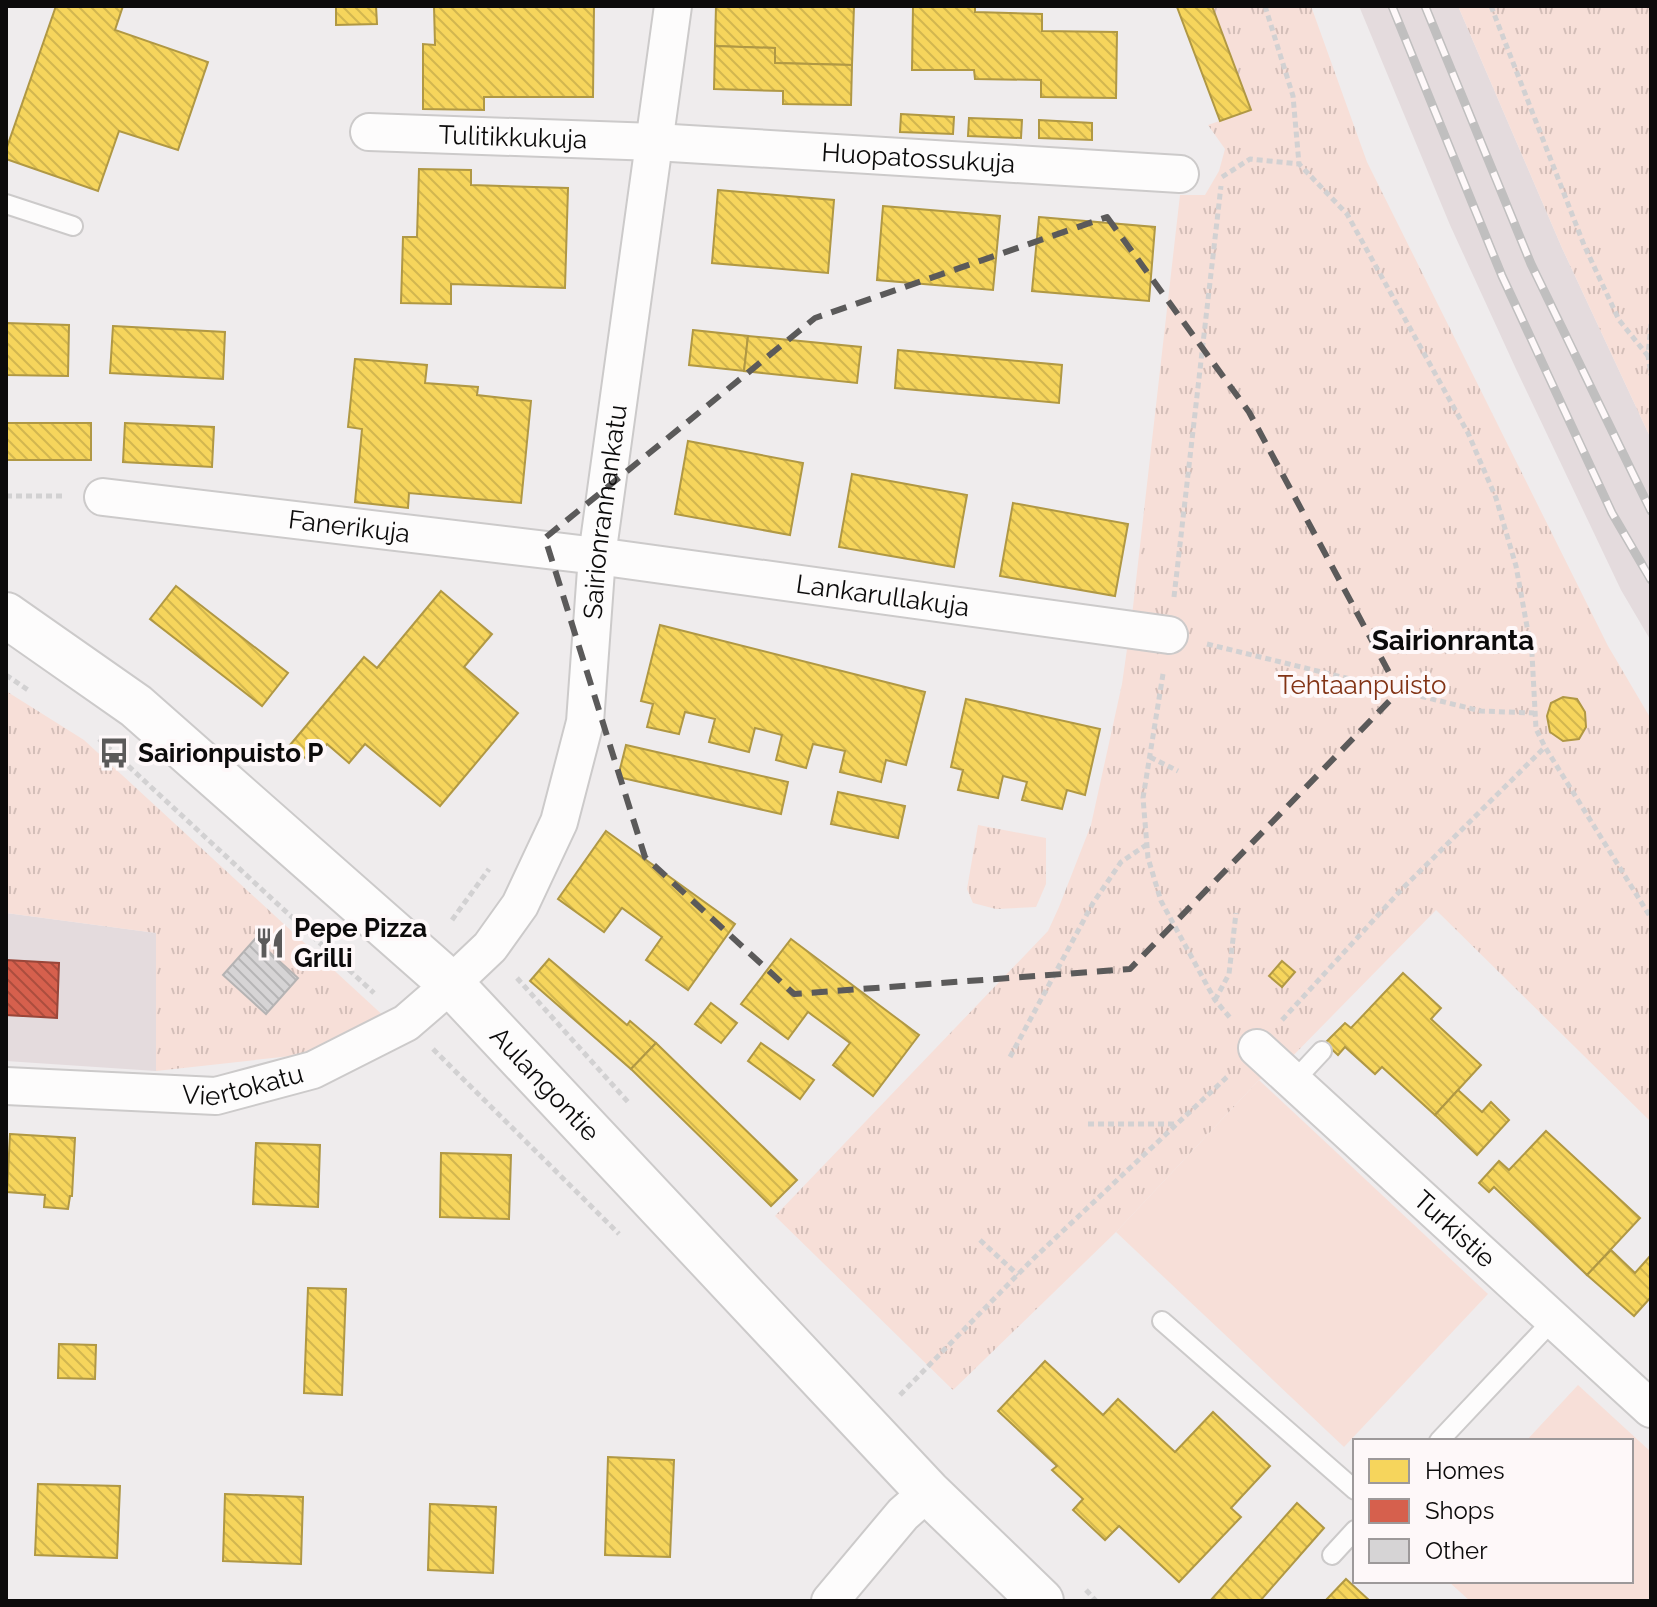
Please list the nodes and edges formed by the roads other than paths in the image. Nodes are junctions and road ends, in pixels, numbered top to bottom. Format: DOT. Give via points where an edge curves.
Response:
graph roads {
  1 [pos="673,6"];
  2 [pos="369,132"];
  3 [pos="655,142"];
  4 [pos="1180,174"];
  5 [pos="6,204"];
  6 [pos="73,226"];
  7 [pos="103,497"];
  8 [pos="597,556"];
  9 [pos="6,615"];
  10 [pos="1169,635"];
  11 [pos="451,984"];
  12 [pos="1257,1048"];
  13 [pos="1322,1051"];
  14 [pos="1293,1082"];
  15 [pos="6,1086"];
  16 [pos="1553,1320"];
  17 [pos="1162,1321"];
  18 [pos="1651,1409"];
  19 [pos="1441,1439"];
  20 [pos="1353,1488"];
  21 [pos="928,1492"];
  22 [pos="1353,1532"];
  23 [pos="1332,1555"];
  24 [pos="830,1601"];
  25 [pos="1041,1601"];
  1 -- 3 [label="street, Sairionrannankatu"];
  2 -- 3 [label="street, Tulitikkukuja"];
  3 -- 4 [label="street, Huopatossukuja"];
  3 -- 8 [label="street, Sairionrannankatu"];
  5 -- 6 [label="lane"];
  7 -- 8 [label="street, Fanerikuja"];
  8 -- 10 [label="street, Lankarullakuja"];
  8 -- 11 [label="street, Sairionrannankatu" via="585,722 559,822 520,905 490,947"];
  9 -- 11 [label="main road, Aulangontie" via="136,706"];
  11 -- 15 [label="street, Viertokatu" via="406,1023 313,1070 216,1096"];
  11 -- 21 [label="main road, Aulangontie"];
  12 -- 14 [label="street, Turkistie"];
  13 -- 14 [label="lane"];
  14 -- 16 [label="street, Turkistie"];
  16 -- 18 [label="street, Turkistie"];
  16 -- 19 [label="lane"];
  17 -- 20 [label="lane"];
  21 -- 24 [label="street"];
  21 -- 25 [label="main road, Aulangontie"];
  22 -- 23 [label="lane"];
}
